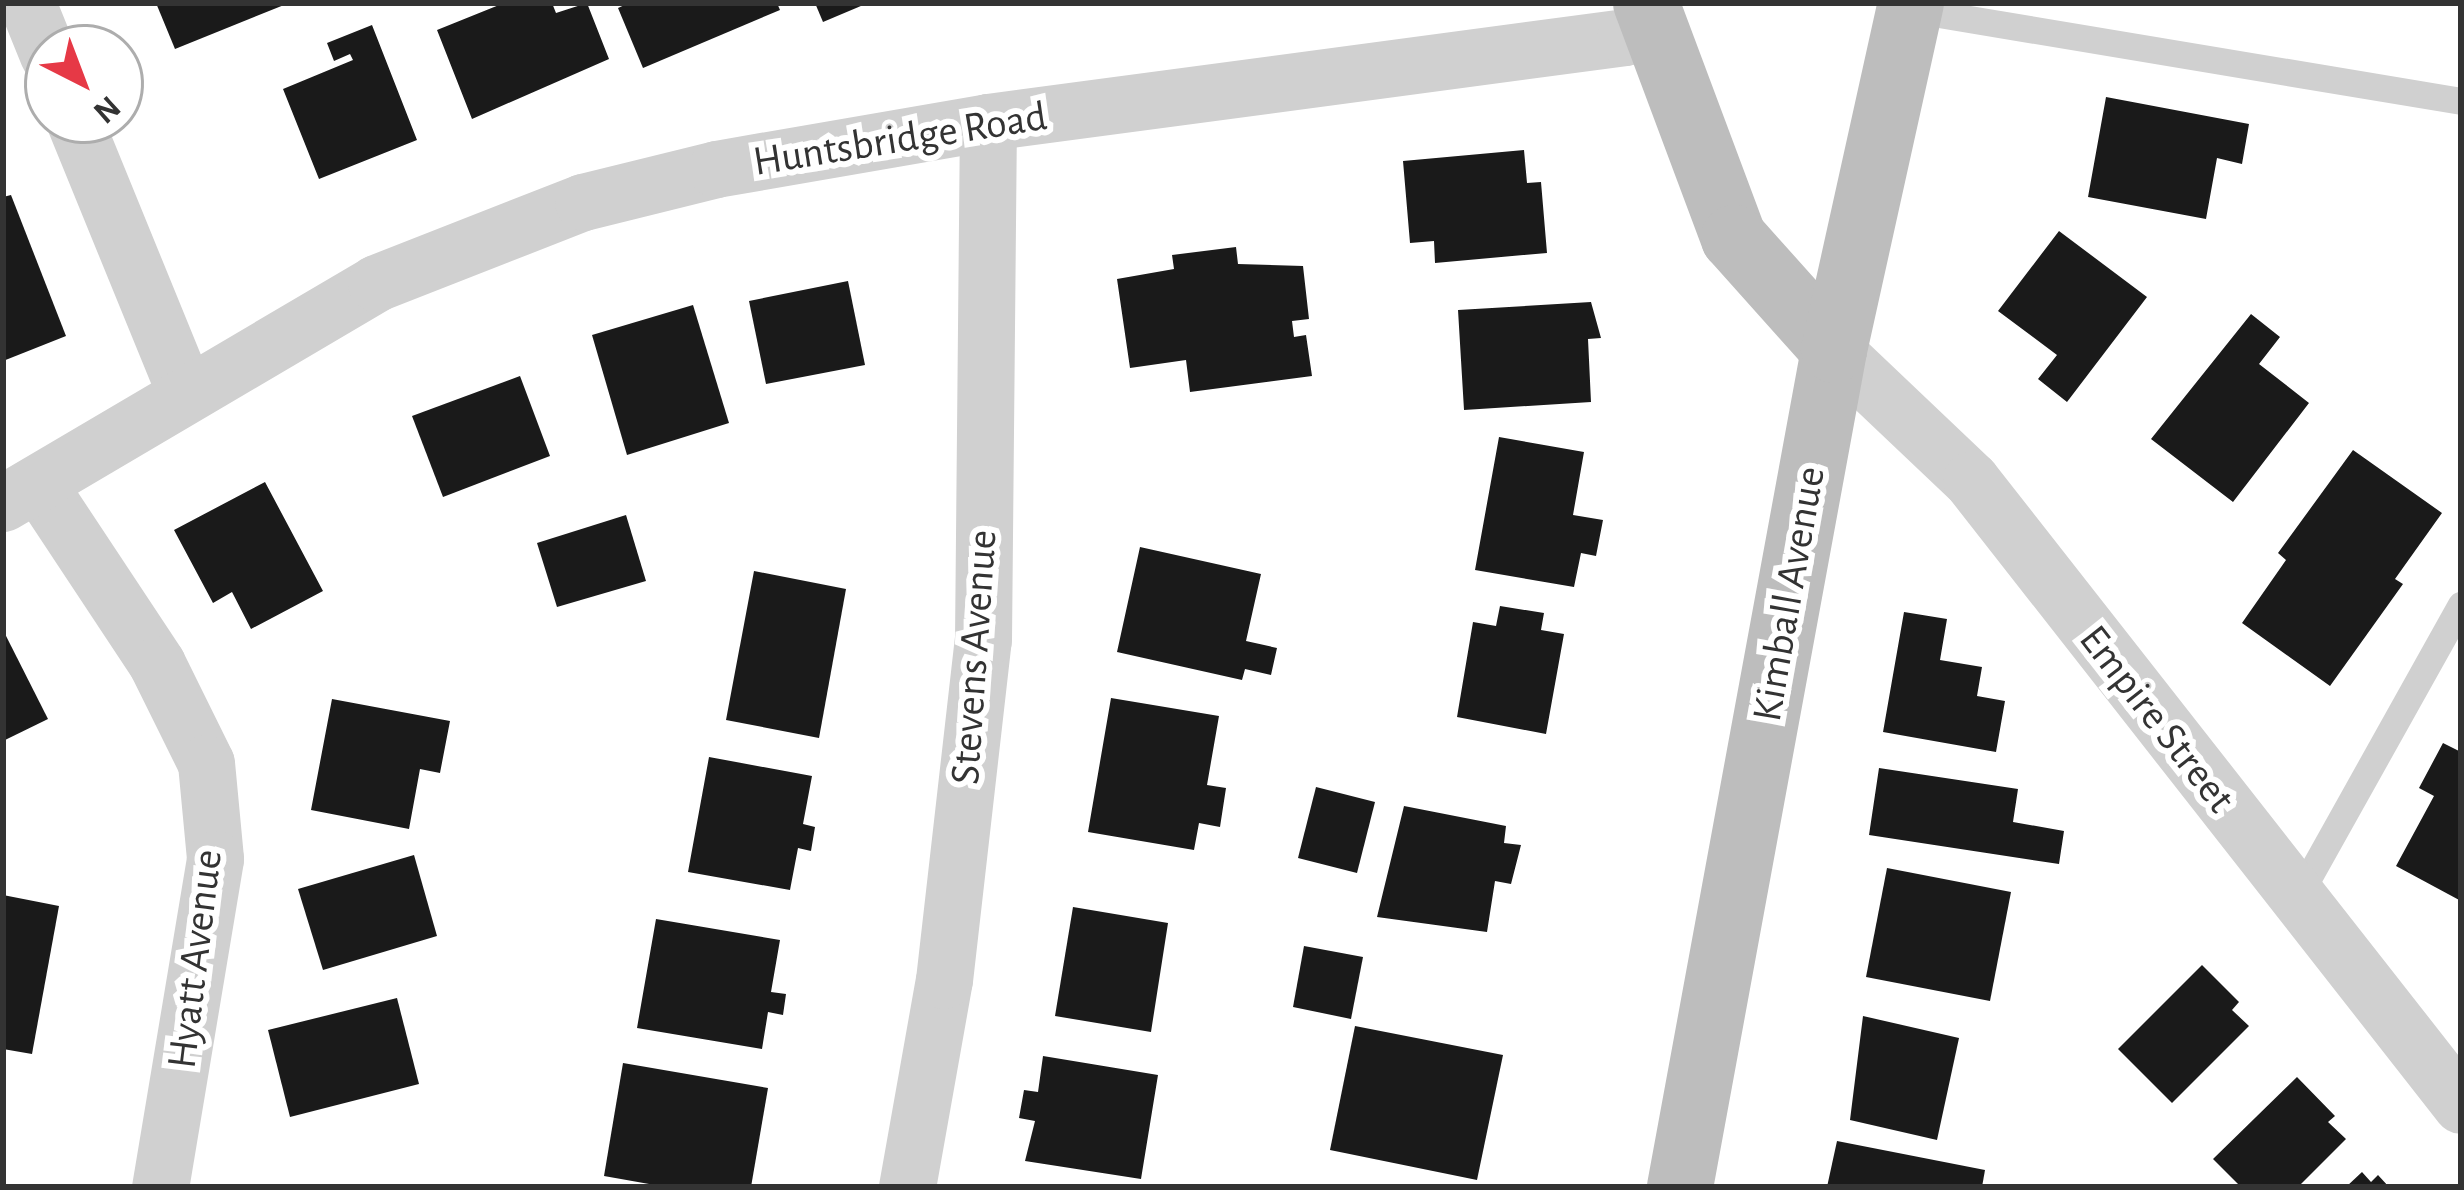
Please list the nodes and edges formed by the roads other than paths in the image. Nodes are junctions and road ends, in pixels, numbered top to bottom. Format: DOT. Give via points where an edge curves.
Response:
graph roads {
  1 [pos="1910,6"];
  2 [pos="1650,13"];
  3 [pos="2461,101"];
  4 [pos="988,122"];
  5 [pos="84,144"];
  6 [pos="1834,350"];
  7 [pos="184,390"];
  8 [pos="22,495"];
  9 [pos="2461,605"];
  10 [pos="2297,898"];
  11 [pos="2461,1106"];
  12 [pos="160,1187"];
  13 [pos="907,1187"];
  14 [pos="1680,1187"];
  1 -- 3 [label="lane"];
  1 -- 6 [label="street, Kimball Avenue"];
  2 -- 4 [label="street, Huntsbridge Road" via="1625,37"];
  2 -- 6 [label="street" via="1734,238"];
  4 -- 7 [label="street, Huntsbridge Road" via="716,169 583,202 376,284"];
  4 -- 13 [label="street, Stevens Avenue" via="983,640 944,980"];
  5 -- 7 [label="street"];
  6 -- 10 [label="street, Empire Street" via="1970,480"];
  6 -- 14 [label="street, Kimball Avenue"];
  7 -- 8 [label="street, Huntsbridge Road"];
  8 -- 12 [label="street, Hyatt Avenue" via="157,664 206,763 214,860"];
  9 -- 10 [label="lane"];
  10 -- 11 [label="street, Empire Street"];
}
